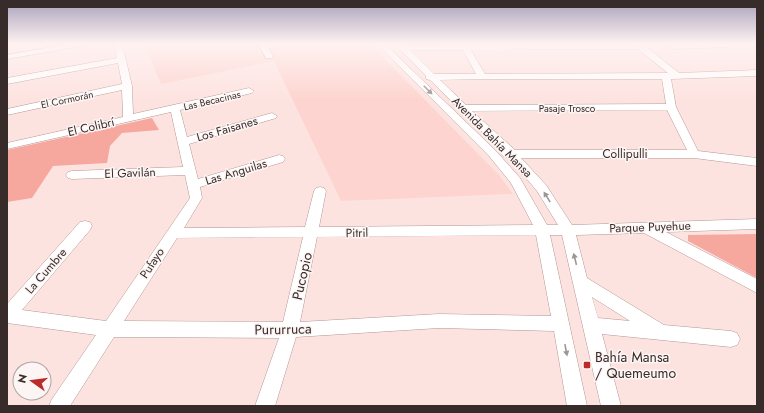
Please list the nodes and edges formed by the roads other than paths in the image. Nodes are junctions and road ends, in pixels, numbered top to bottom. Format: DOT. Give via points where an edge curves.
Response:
graph roads {
  1 [pos="109,62"];
  2 [pos="122,62"];
  3 [pos="399,62"];
  4 [pos="418,62"];
  5 [pos="473,62"];
  6 [pos="660,62"];
  7 [pos="757,73"];
  8 [pos="413,76"];
  9 [pos="666,76"];
  10 [pos="677,76"];
  11 [pos="433,77"];
  12 [pos="482,77"];
  13 [pos="7,81"];
  14 [pos="127,86"];
  15 [pos="249,91"];
  16 [pos="671,107"];
  17 [pos="175,108"];
  18 [pos="463,108"];
  19 [pos="7,112"];
  20 [pos="272,116"];
  21 [pos="128,119"];
  22 [pos="183,142"];
  23 [pos="8,146"];
  24 [pos="493,154"];
  25 [pos="512,154"];
  26 [pos="694,154"];
  27 [pos="279,159"];
  28 [pos="757,162"];
  29 [pos="72,175"];
  30 [pos="190,178"];
  31 [pos="320,191"];
  32 [pos="757,224"];
  33 [pos="85,226"];
  34 [pos="646,227"];
  35 [pos="542,229"];
  36 [pos="568,230"];
  37 [pos="172,233"];
  38 [pos="312,233"];
  39 [pos="580,281"];
  40 [pos="757,286"];
  41 [pos="7,316"];
  42 [pos="560,324"];
  43 [pos="591,325"];
  44 [pos="109,329"];
  45 [pos="290,330"];
  46 [pos="662,332"];
  47 [pos="731,339"];
  48 [pos="59,406"];
  49 [pos="265,406"];
  50 [pos="577,406"];
  51 [pos="611,406"];
  1 -- 13 [label="street"];
  2 -- 14 [label="street"];
  3 -- 8 [label="street, Avenida Bahía Mansa"];
  4 -- 11 [label="street, Avenida Bahía Mansa"];
  5 -- 12 [label="street"];
  6 -- 10 [label="street"];
  7 -- 10 [label="street"];
  8 -- 11 [label="street"];
  8 -- 24 [label="street, Avenida Bahía Mansa, one-way"];
  9 -- 10 [label="street"];
  9 -- 12 [label="street"];
  9 -- 16 [label="street"];
  11 -- 12 [label="street"];
  11 -- 18 [label="street, Avenida Bahía Mansa"];
  14 -- 19 [label="street, El Cormorán"];
  14 -- 21 [label="street"];
  15 -- 17 [label="street, Las Becacinas"];
  16 -- 18 [label="street, Pasaje Trosco"];
  16 -- 26 [label="street"];
  17 -- 21 [label="street, El Colibrí"];
  17 -- 22 [label="street, Pufayo"];
  18 -- 25 [label="street, Avenida Bahía Mansa"];
  20 -- 22 [label="street, Los Faisanes"];
  21 -- 23 [label="street, El Colibrí"];
  22 -- 30 [label="street, Pufayo"];
  24 -- 25 [label="street, Collipulli"];
  24 -- 35 [label="street, Avenida Bahía Mansa" via="516,181"];
  25 -- 26 [label="street, Collipulli"];
  36 -- 25 [label="street, Avenida Bahía Mansa, one-way" via="542,188"];
  26 -- 28 [label="street, Collipulli"];
  27 -- 30 [label="street, Las Anguilas"];
  29 -- 30 [label="street, El Gavilán"];
  30 -- 37 [label="street, Pufayo" via="196,198"];
  31 -- 38 [label="street, Pucopio"];
  32 -- 34 [label="street, Parque Puyehue"];
  33 -- 41 [label="street, La Cumbre"];
  34 -- 36 [label="street, Parque Puyehue"];
  34 -- 40 [label="street"];
  35 -- 36 [label="street, Parque Puyehue"];
  35 -- 38 [label="street, Pitril"];
  35 -- 42 [label="street, Avenida Bahía Mansa"];
  39 -- 36 [label="street, Avenida Bahía Mansa, one-way"];
  37 -- 38 [label="street, Pitril"];
  37 -- 44 [label="street, Pufayo"];
  38 -- 45 [label="street, Pucopio"];
  39 -- 43 [label="street, Avenida Bahía Mansa"];
  39 -- 46 [label="street"];
  41 -- 44 [label="street, Pururruca"];
  42 -- 45 [label="street, Pururruca" via="439,321"];
  42 -- 50 [label="street, Avenida Bahía Mansa, one-way"];
  43 -- 46 [label="street"];
  43 -- 51 [label="street, Avenida Bahía Mansa"];
  44 -- 45 [label="street, Pururruca"];
  44 -- 48 [label="street, Pufayo"];
  45 -- 49 [label="street, Pucopio"];
  46 -- 47 [label="street"];
}
